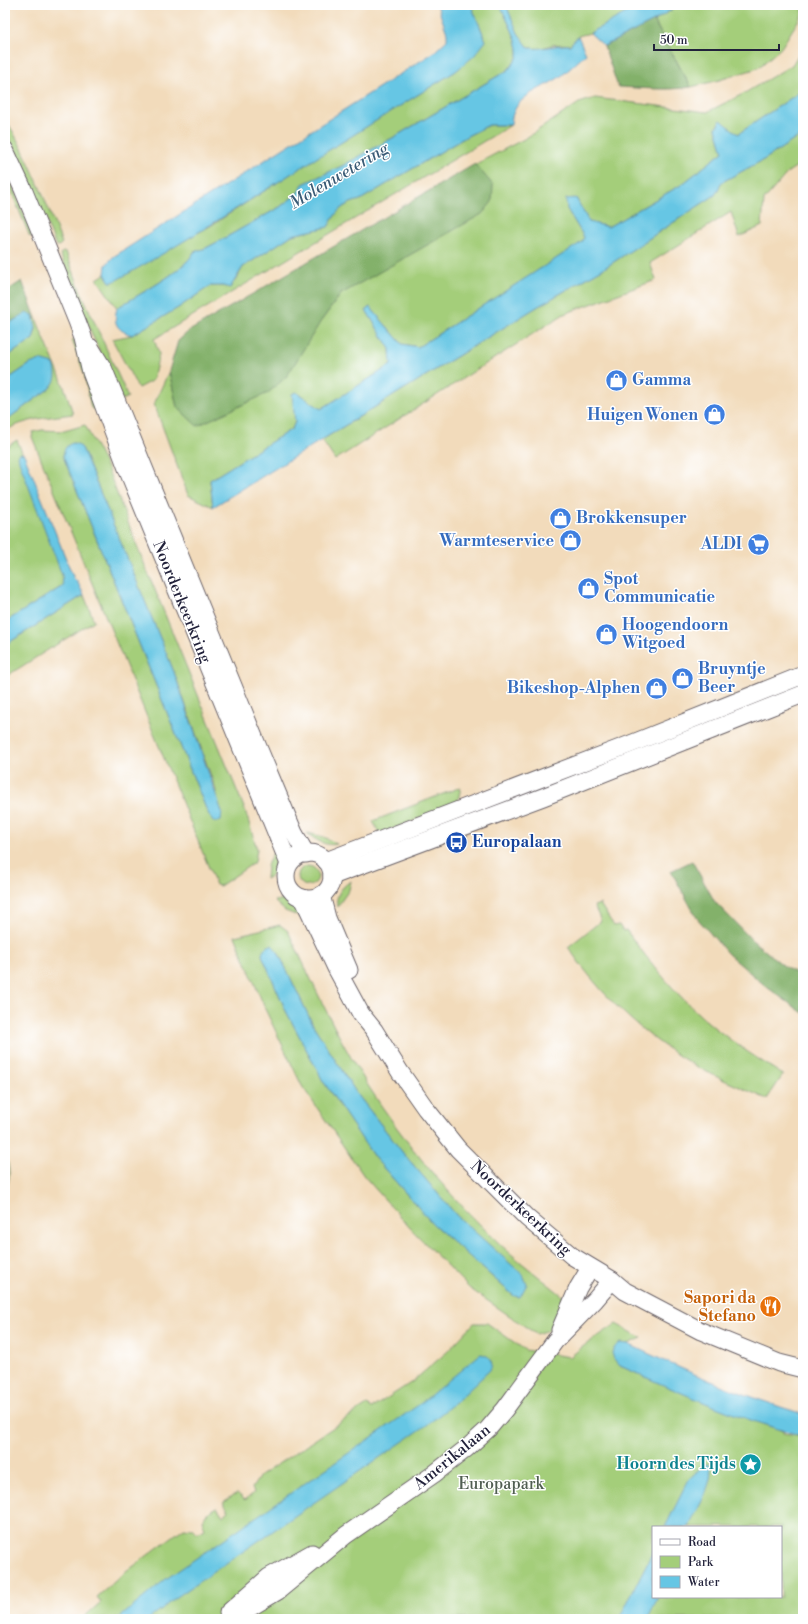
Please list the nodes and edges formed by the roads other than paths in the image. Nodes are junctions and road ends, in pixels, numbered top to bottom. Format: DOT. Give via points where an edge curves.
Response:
graph roads {
  1 [pos="5,150"];
  2 [pos="83,337"];
  3 [pos="803,675"];
  4 [pos="803,694"];
  5 [pos="306,854"];
  6 [pos="290,864"];
  7 [pos="329,868"];
  8 [pos="321,895"];
  9 [pos="303,898"];
  10 [pos="374,1030"];
  11 [pos="590,1268"];
  12 [pos="612,1280"];
  13 [pos="555,1341"];
  14 [pos="803,1369"];
  15 [pos="346,1535"];
  16 [pos="221,1619"];
  17 [pos="231,1619"];
  1 -- 2 [label="street, Noorderkeerkring"];
  2 -- 5 [label="street, Noorderkeerkring" via="104,370 261,754 294,833"];
  2 -- 6 [label="street, Noorderkeerkring" via="91,372 128,471"];
  3 -- 7 [label="street"];
  4 -- 7 [label="street" via="543,797"];
  5 -- 6 [label="street" via="297,857"];
  5 -- 7 [label="street" via="317,855"];
  6 -- 9 [label="street" via="286,871 287,883 293,893"];
  7 -- 8 [label="street" via="329,887"];
  8 -- 9 [label="street" via="312,899"];
  8 -- 10 [label="street, Noorderkeerkring" via="327,918 346,964 373,1017"];
  9 -- 10 [label="street, Noorderkeerkring" via="336,968 365,1020"];
  10 -- 11 [label="street, Noorderkeerkring" via="426,1109 458,1149 527,1218"];
  11 -- 12 [label="street, Noorderkeerkring"];
  11 -- 13 [label="street, Amerikalaan" via="578,1288"];
  12 -- 13 [label="street, Amerikalaan"];
  12 -- 14 [label="street, Noorderkeerkring" via="625,1291 701,1331 775,1361"];
  13 -- 15 [label="street, Amerikalaan" via="505,1410 488,1429 434,1474"];
  15 -- 16 [label="street, Amerikalaan" via="269,1577"];
  15 -- 17 [label="street, Amerikalaan" via="278,1591"];
}
